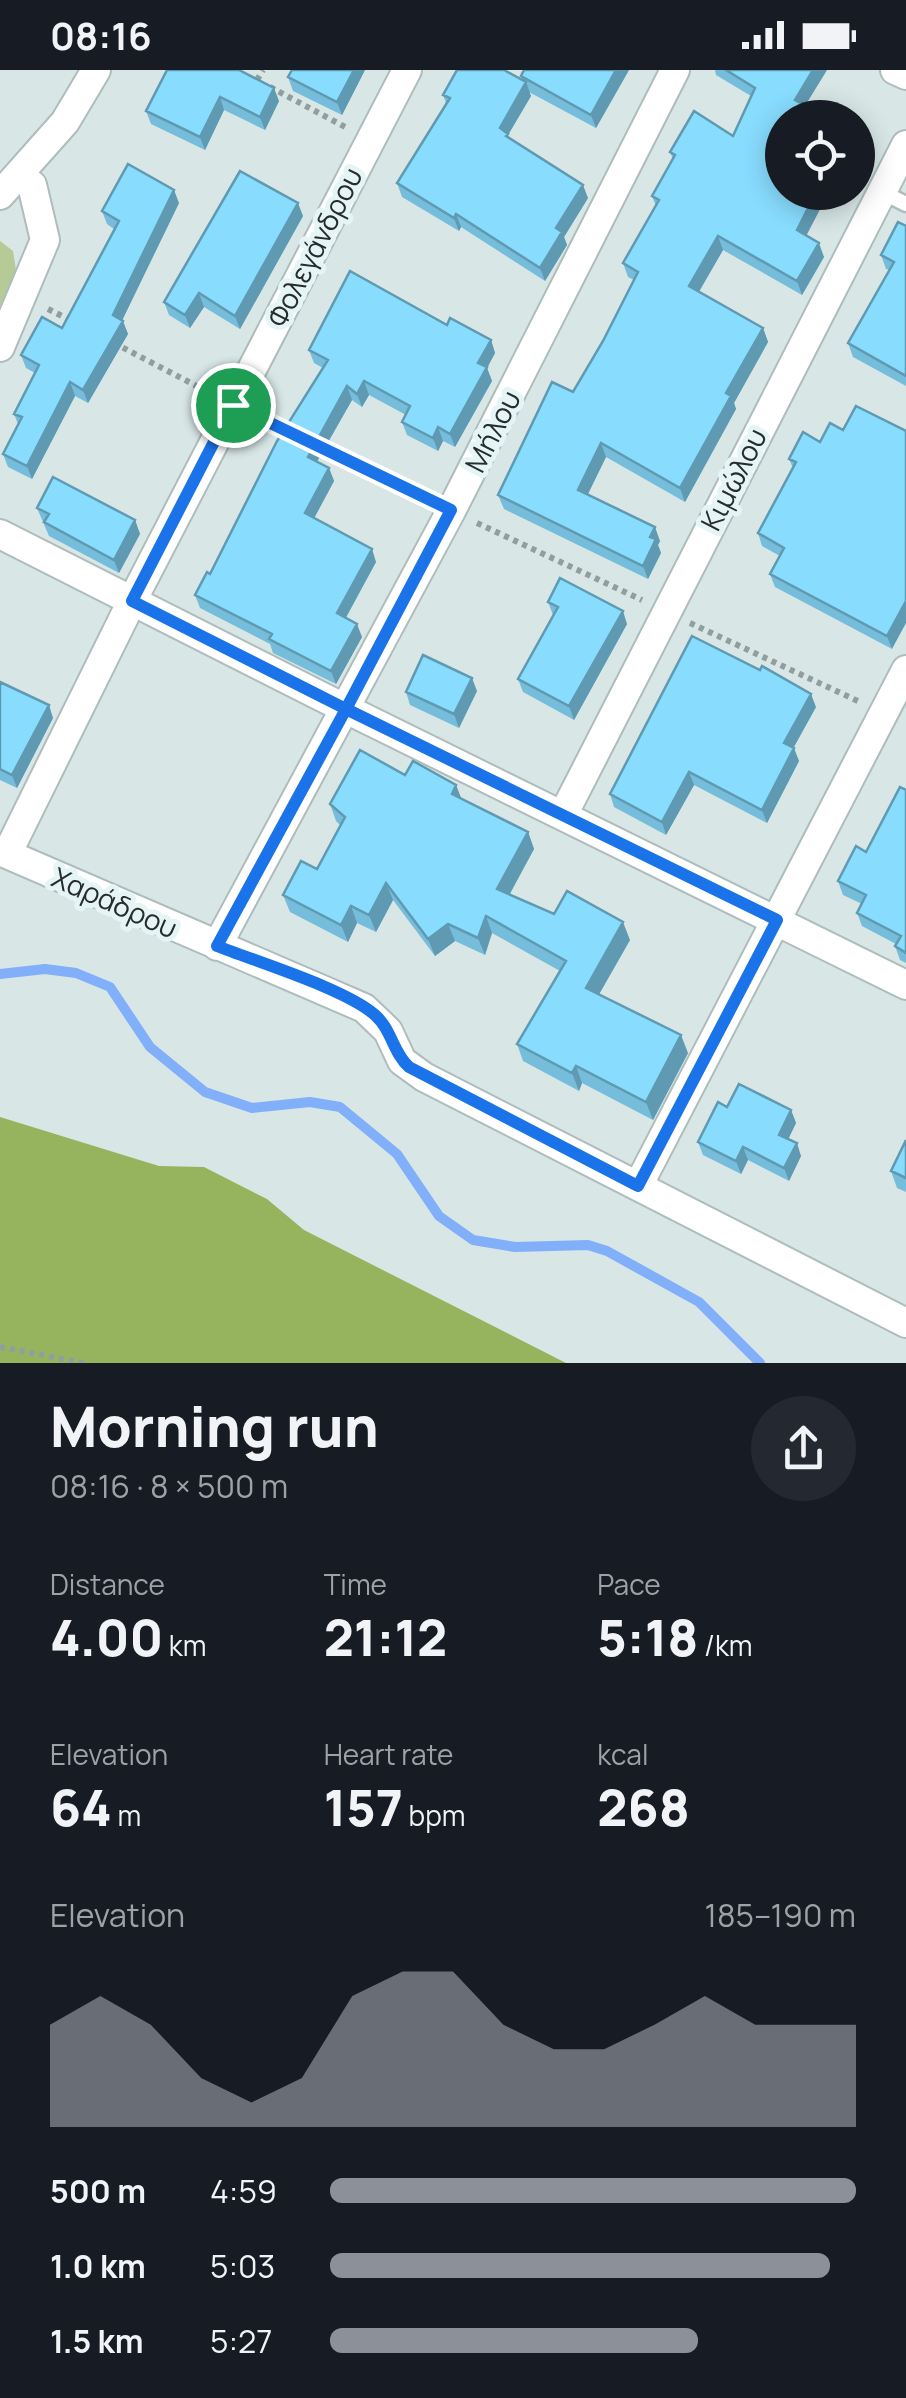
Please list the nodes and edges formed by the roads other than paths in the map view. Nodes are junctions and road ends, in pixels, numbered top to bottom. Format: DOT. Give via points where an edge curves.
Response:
graph roads {
  1 [pos="96,70"];
  2 [pos="407,70"];
  3 [pos="675,70"];
  4 [pos="895,70"];
  5 [pos="906,75"];
  6 [pos="906,146"];
  7 [pos="32,185"];
  8 [pos="0,194"];
  9 [pos="894,198"];
  10 [pos="0,347"];
  11 [pos="0,534"];
  12 [pos="132,601"];
  13 [pos="906,670"];
  14 [pos="346,709"];
  15 [pos="563,815"];
  16 [pos="4,853"];
  17 [pos="777,920"];
  18 [pos="217,946"];
  19 [pos="906,985"];
  20 [pos="638,1186"];
  21 [pos="906,1324"];
  1 -- 8 [label="street" via="65,122"];
  2 -- 12 [label="street, Φολεγάνδρου"];
  3 -- 14 [label="street, Μήλου"];
  4 -- 5 [label="street"];
  6 -- 9 [label="street, Κιμώλου"];
  7 -- 10 [label="street" via="46,240"];
  9 -- 15 [label="street, Κιμώλου"];
  11 -- 12 [label="street"];
  12 -- 14 [label="street"];
  12 -- 16 [label="street, Φολεγάνδρου"];
  13 -- 17 [label="street"];
  14 -- 15 [label="street"];
  14 -- 18 [label="street, Μήλου"];
  15 -- 17 [label="street"];
  16 -- 18 [label="street, Χαράδρου"];
  17 -- 19 [label="street"];
  17 -- 20 [label="street"];
  18 -- 20 [label="street, Χαράδρου" via="364,1008 388,1031 409,1067"];
  20 -- 21 [label="street, Χαράδρου"];
}
